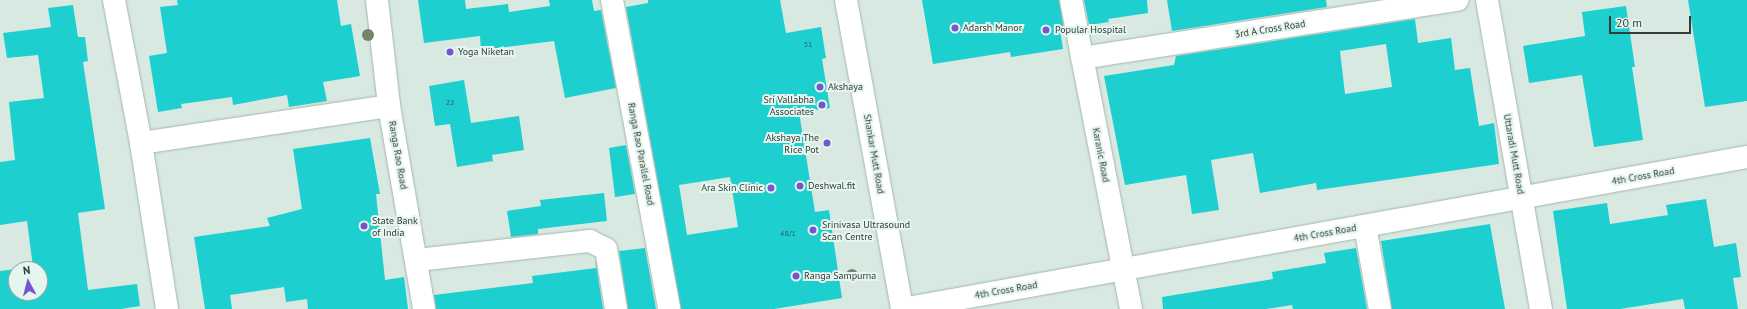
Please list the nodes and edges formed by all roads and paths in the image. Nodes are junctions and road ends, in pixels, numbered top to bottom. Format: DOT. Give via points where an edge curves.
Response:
graph roads {
  1 [pos="114,0"];
  2 [pos="377,0"];
  3 [pos="612,0"];
  4 [pos="846,0"];
  5 [pos="1071,0"];
  6 [pos="1458,0"];
  7 [pos="1487,0"];
  8 [pos="1082,58"];
  9 [pos="389,106"];
  10 [pos="141,143"];
  11 [pos="1747,157"];
  12 [pos="1522,198"];
  13 [pos="1365,226"];
  14 [pos="417,260"];
  15 [pos="1123,269"];
  16 [pos="167,309"];
  17 [pos="424,309"];
  18 [pos="616,309"];
  19 [pos="669,309"];
  20 [pos="902,309"];
  21 [pos="1131,309"];
  22 [pos="1380,309"];
  23 [pos="1541,309"];
  1 -- 10 [label="street"];
  2 -- 9 [label="street, Ranga Rao Road"];
  3 -- 19 [label="street, Ranga Rao Parallel Road"];
  4 -- 20 [label="street, Shankar Mutt Road"];
  5 -- 8 [label="street, Karanic Road"];
  6 -- 8 [label="street, 3rd A Cross Road"];
  7 -- 12 [label="street, Uttaradi Mutt Road"];
  8 -- 15 [label="street, Karanic Road"];
  9 -- 10 [label="street"];
  9 -- 14 [label="street, Ranga Rao Road"];
  10 -- 16 [label="street"];
  11 -- 12 [label="street, 4th Cross Road"];
  12 -- 13 [label="street, 4th Cross Road"];
  12 -- 23 [label="street, Uttaradi Mutt Road"];
  13 -- 15 [label="street, 4th Cross Road"];
  13 -- 22 [label="street"];
  14 -- 17 [label="street, Ranga Rao Road"];
  14 -- 18 [label="street" via="590,241 606,249"];
  15 -- 20 [label="street, 4th Cross Road"];
  15 -- 21 [label="street, Karanic Road"];
}
